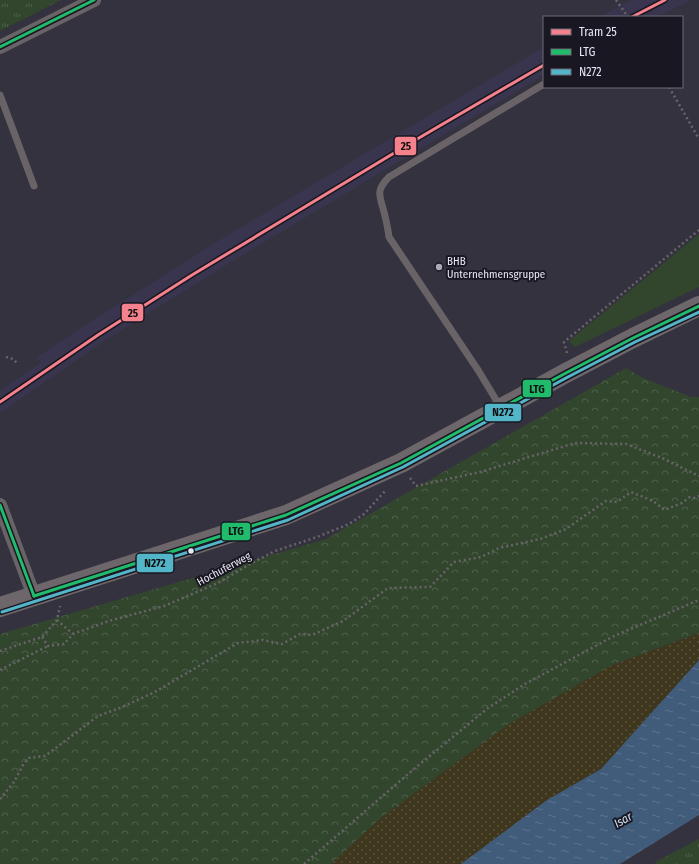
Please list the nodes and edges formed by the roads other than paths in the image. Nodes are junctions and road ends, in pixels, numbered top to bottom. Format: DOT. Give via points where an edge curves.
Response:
graph roads {
  1 [pos="94,0"];
  2 [pos="0,47"];
  3 [pos="543,85"];
  4 [pos="0,95"];
  5 [pos="34,186"];
  6 [pos="699,306"];
  7 [pos="501,408"];
  8 [pos="0,505"];
  9 [pos="34,596"];
  10 [pos="0,607"];
  1 -- 2 [label="street"];
  3 -- 7 [label="lane" via="389,177 382,184 379,198 390,237"];
  4 -- 5 [label="lane"];
  6 -- 7 [label="main road"];
  7 -- 9 [label="main road" via="401,463 286,514 57,598"];
  8 -- 9 [label="street"];
  9 -- 10 [label="main road"];
}
